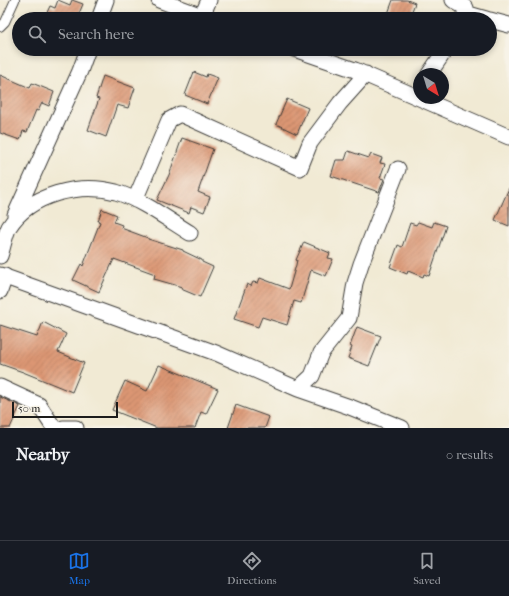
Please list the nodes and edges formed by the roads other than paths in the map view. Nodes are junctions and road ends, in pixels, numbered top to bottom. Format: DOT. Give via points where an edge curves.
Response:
graph roads {
  1 [pos="15,0"];
  2 [pos="106,0"];
  3 [pos="159,0"];
  4 [pos="209,0"];
  5 [pos="453,0"];
  6 [pos="466,10"];
  7 [pos="102,12"];
  8 [pos="190,12"];
  9 [pos="207,12"];
  10 [pos="497,22"];
  11 [pos="509,25"];
  12 [pos="0,27"];
  13 [pos="85,56"];
  14 [pos="314,56"];
  15 [pos="441,56"];
  16 [pos="433,68"];
  17 [pos="366,74"];
  18 [pos="413,89"];
  19 [pos="443,104"];
  20 [pos="509,137"];
  21 [pos="398,169"];
  22 [pos="135,200"];
  23 [pos="9,227"];
  24 [pos="190,233"];
  25 [pos="0,256"];
  26 [pos="3,275"];
  27 [pos="0,291"];
  28 [pos="0,387"];
  29 [pos="298,389"];
  30 [pos="398,427"];
  31 [pos="54,428"];
  32 [pos="63,428"];
  33 [pos="76,428"];
  1 -- 12 [label="lane"];
  2 -- 7 [label="street"];
  3 -- 8 [label="street"];
  4 -- 9 [label="street"];
  5 -- 6 [label="street"];
  10 -- 11 [label="street"];
  13 -- 23 [label="street"];
  14 -- 17 [label="street"];
  15 -- 16 [label="street"];
  17 -- 18 [label="street"];
  17 -- 22 [label="street" via="310,143 300,168 180,114 169,120"];
  19 -- 20 [label="street"];
  21 -- 29 [label="street" via="354,283 349,318 321,354 312,376"];
  22 -- 23 [label="street" via="115,192 94,188 60,193 30,205"];
  22 -- 24 [label="street"];
  23 -- 25 [label="street"];
  26 -- 27 [label="street"];
  26 -- 29 [label="street" via="216,353"];
  28 -- 31 [label="street" via="39,406"];
  29 -- 30 [label="street"];
  32 -- 33 [label="street"];
}
